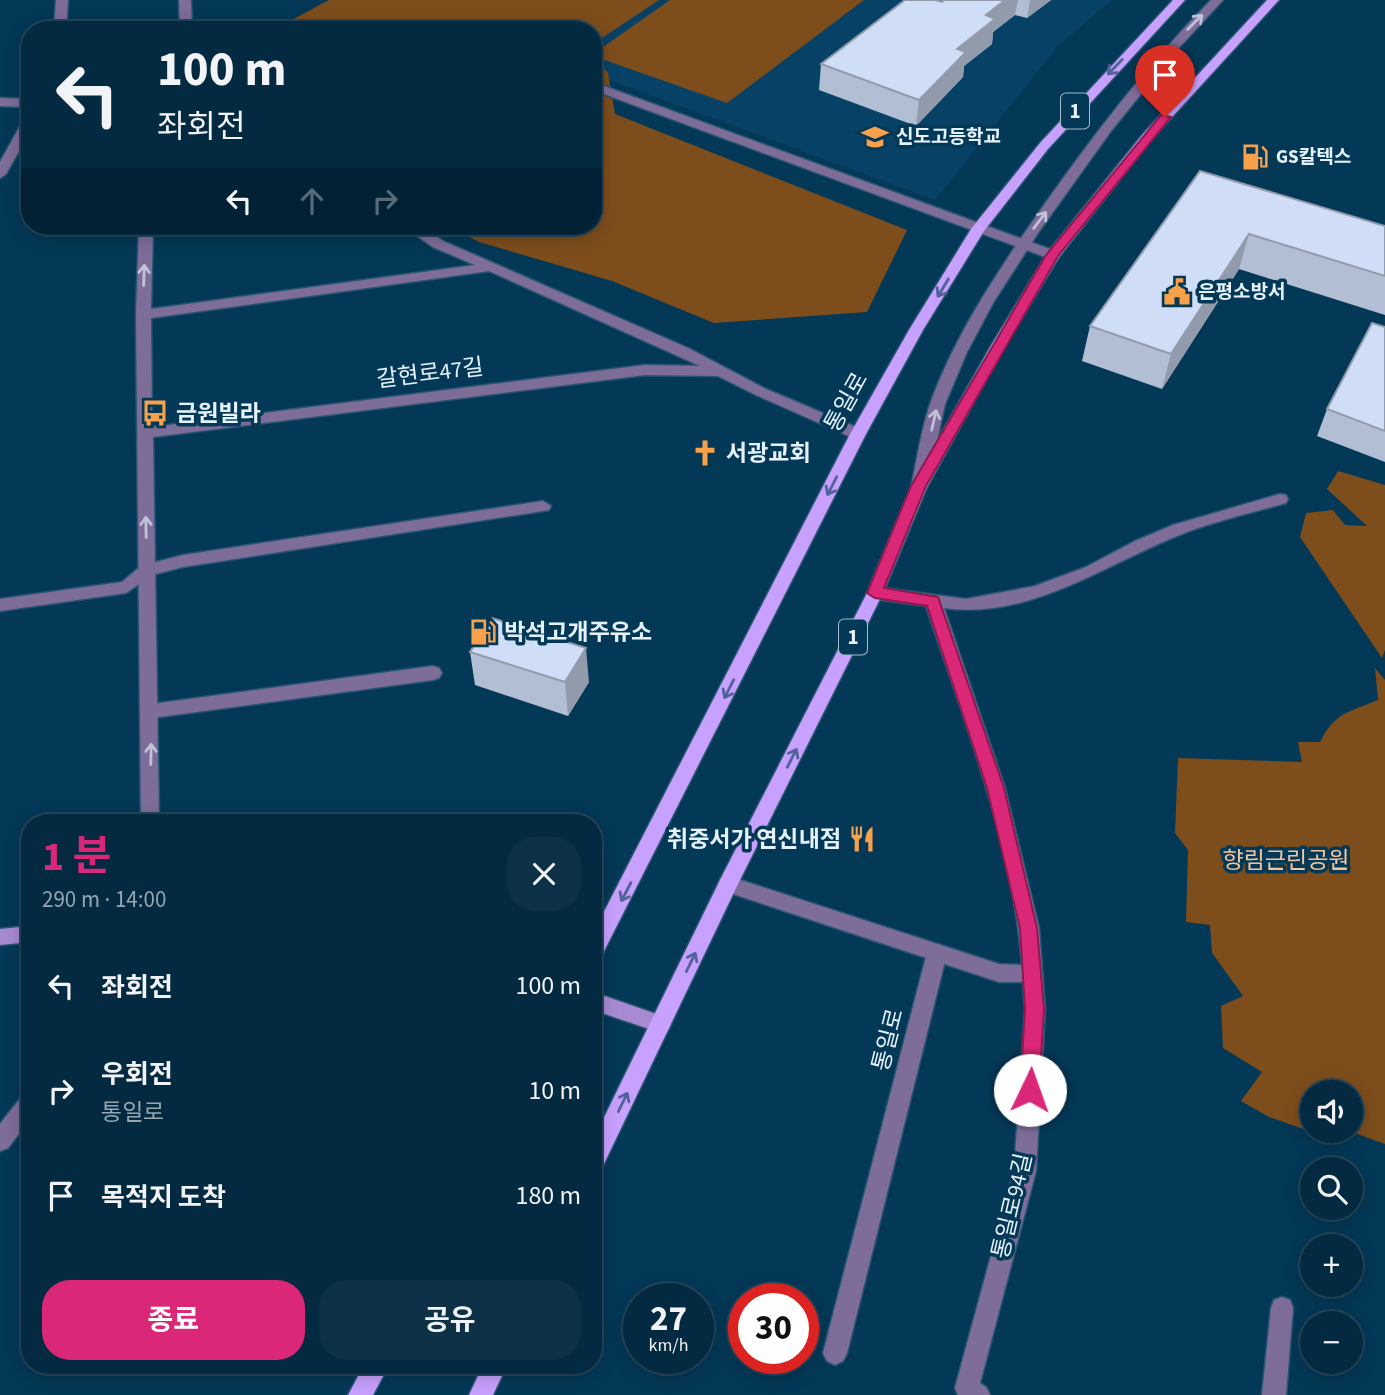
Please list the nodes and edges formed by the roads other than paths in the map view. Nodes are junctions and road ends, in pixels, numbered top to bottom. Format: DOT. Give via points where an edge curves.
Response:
graph roads {
  1 [pos="62,0"];
  2 [pos="185,0"];
  3 [pos="1179,0"];
  4 [pos="1217,0"];
  5 [pos="1273,0"];
  6 [pos="61,21"];
  7 [pos="186,21"];
  8 [pos="602,89"];
  9 [pos="0,102"];
  10 [pos="21,103"];
  11 [pos="21,136"];
  12 [pos="0,174"];
  13 [pos="978,229"];
  14 [pos="146,235"];
  15 [pos="424,235"];
  16 [pos="1021,245"];
  17 [pos="1053,255"];
  18 [pos="492,267"];
  19 [pos="143,315"];
  20 [pos="722,372"];
  21 [pos="145,433"];
  22 [pos="858,434"];
  23 [pos="919,486"];
  24 [pos="1280,499"];
  25 [pos="543,506"];
  26 [pos="147,570"];
  27 [pos="875,593"];
  28 [pos="933,601"];
  29 [pos="0,605"];
  30 [pos="433,673"];
  31 [pos="152,711"];
  32 [pos="150,814"];
  33 [pos="728,884"];
  34 [pos="21,935"];
  35 [pos="602,935"];
  36 [pos="0,937"];
  37 [pos="937,953"];
  38 [pos="1032,974"];
  39 [pos="602,1004"];
  40 [pos="661,1024"];
  41 [pos="21,1114"];
  42 [pos="0,1141"];
  43 [pos="602,1145"];
  44 [pos="1282,1308"];
  45 [pos="835,1353"];
  46 [pos="372,1374"];
  47 [pos="491,1374"];
  48 [pos="360,1395"];
  49 [pos="481,1395"];
  50 [pos="978,1395"];
  51 [pos="1274,1395"];
  1 -- 6 [label="street"];
  2 -- 7 [label="street"];
  3 -- 13 [label="main road, 통일로 / 1, one-way" via="1044,146"];
  16 -- 4 [label="street, one-way" via="1082,159 1178,39"];
  5 -- 17 [label="main road, 1" via="1147,137"];
  8 -- 13 [label="street"];
  9 -- 10 [label="street"];
  11 -- 12 [label="street"];
  13 -- 16 [label="street"];
  13 -- 22 [label="main road, 통일로 / 1, one-way"];
  19 -- 14 [label="street, one-way"];
  15 -- 18 [label="street"];
  16 -- 17 [label="street"];
  23 -- 16 [label="street, one-way" via="938,405 962,347"];
  17 -- 23 [label="main road, 1"];
  18 -- 19 [label="street"];
  18 -- 20 [label="street"];
  19 -- 21 [label="street"];
  20 -- 21 [label="street, 갈현로47길" via="645,370"];
  20 -- 22 [label="street"];
  26 -- 21 [label="street, one-way"];
  22 -- 35 [label="main road, 통일로 / 1, one-way"];
  23 -- 27 [label="main road, 1"];
  24 -- 28 [label="street" via="1179,529 1037,592 966,605"];
  25 -- 26 [label="street"];
  26 -- 29 [label="street" via="126,587"];
  26 -- 31 [label="street"];
  27 -- 28 [label="street"];
  33 -- 27 [label="main road, 1, one-way"];
  28 -- 38 [label="street, 통일로94길" via="996,788 1028,928"];
  30 -- 31 [label="street"];
  32 -- 31 [label="street, one-way"];
  33 -- 37 [label="street"];
  40 -- 33 [label="main road, 1, one-way"];
  34 -- 36 [label="main road"];
  37 -- 38 [label="street" via="999,973"];
  37 -- 45 [label="street, 통일로"];
  38 -- 50 [label="street, 통일로94길" via="1035,1009 1025,1171 967,1388"];
  39 -- 40 [label="main road"];
  43 -- 40 [label="main road, 1, one-way"];
  41 -- 42 [label="street"];
  44 -- 51 [label="street"];
  46 -- 48 [label="main road"];
  47 -- 49 [label="main road"];
}
